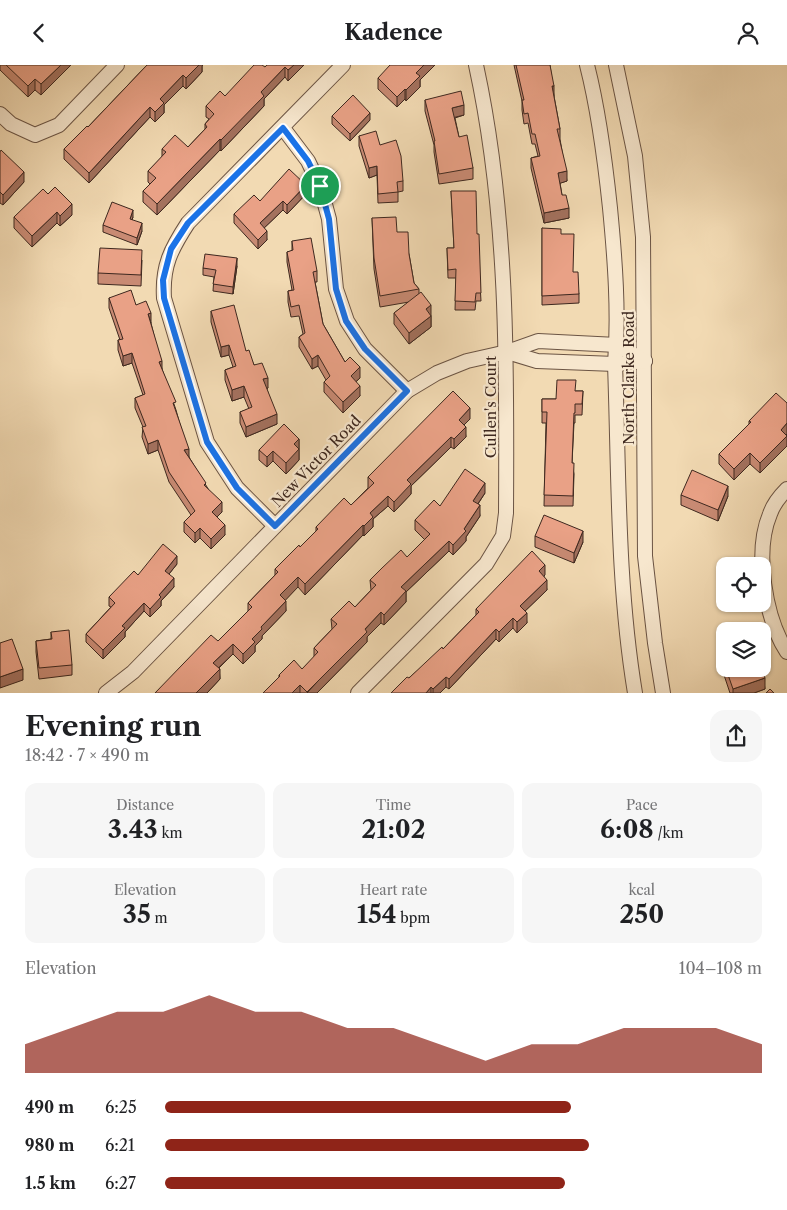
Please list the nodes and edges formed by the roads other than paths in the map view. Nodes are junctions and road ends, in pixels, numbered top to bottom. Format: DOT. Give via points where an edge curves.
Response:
graph roads {
  1 [pos="117,65"];
  2 [pos="343,65"];
  3 [pos="476,65"];
  4 [pos="587,65"];
  5 [pos="616,65"];
  6 [pos="0,114"];
  7 [pos="283,128"];
  8 [pos="617,345"];
  9 [pos="507,352"];
  10 [pos="645,361"];
  11 [pos="615,365"];
  12 [pos="407,391"];
  13 [pos="787,489"];
  14 [pos="275,526"];
  15 [pos="787,651"];
  16 [pos="106,693"];
  17 [pos="358,693"];
  18 [pos="634,693"];
  19 [pos="663,693"];
  1 -- 6 [label="street" via="59,125 34,135 11,124"];
  2 -- 7 [label="street"];
  3 -- 9 [label="street, Cullen's Court" via="494,173"];
  4 -- 8 [label="street, North Clarke Road" via="606,160 615,253"];
  5 -- 10 [label="street, North Clarke Road" via="635,156 643,237"];
  7 -- 12 [label="street" via="308,161 320,186 329,219 336,289 346,321 365,349"];
  7 -- 14 [label="street" via="188,223 171,249 163,280 164,298 207,442 237,488"];
  8 -- 9 [label="street, New Victor Road" via="538,341"];
  8 -- 10 [label="street, New Victor Road"];
  8 -- 11 [label="street, North Clarke Road"];
  9 -- 11 [label="street, New Victor Road" via="537,361"];
  9 -- 12 [label="street, New Victor Road" via="467,361"];
  9 -- 17 [label="street, Cullen's Court" via="506,513 503,535 486,564"];
  10 -- 11 [label="street, New Victor Road"];
  10 -- 19 [label="street, North Clarke Road" via="645,556"];
  11 -- 18 [label="street, North Clarke Road" via="621,553"];
  12 -- 14 [label="street, New Victor Road"];
  13 -- 15 [label="street" via="770,513 765,531 763,566 770,615"];
  14 -- 16 [label="street, New Victor Road" via="133,672"];
}
